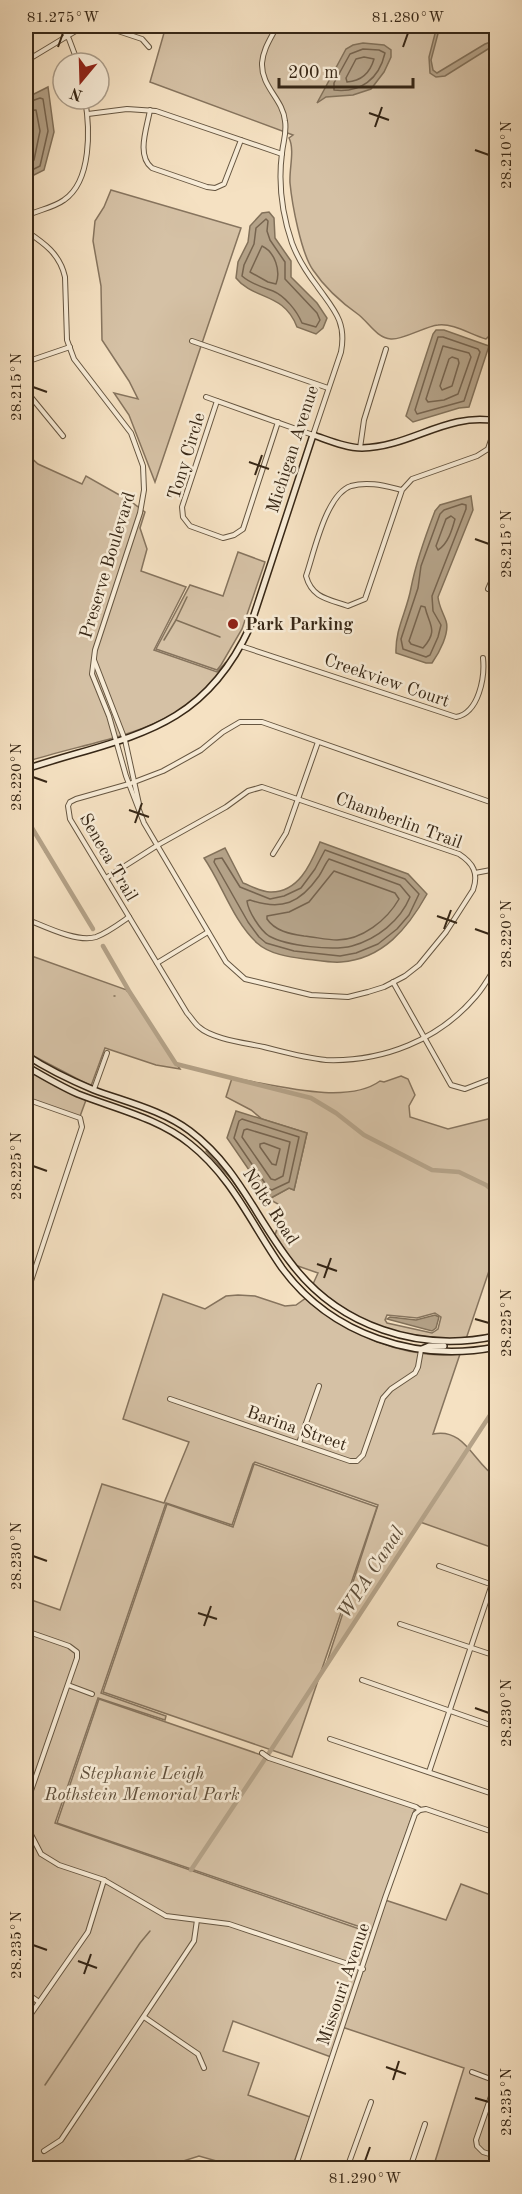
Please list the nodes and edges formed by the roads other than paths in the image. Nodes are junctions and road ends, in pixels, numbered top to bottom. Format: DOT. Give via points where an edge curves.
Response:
graph roads {
  1 [pos="59,26"];
  2 [pos="84,26"];
  3 [pos="103,26"];
  4 [pos="277,26"];
  5 [pos="66,35"];
  6 [pos="149,47"];
  7 [pos="75,51"];
  8 [pos="26,61"];
  9 [pos="150,110"];
  10 [pos="87,111"];
  11 [pos="88,114"];
  12 [pos="241,140"];
  13 [pos="282,154"];
  14 [pos="26,216"];
  15 [pos="26,231"];
  16 [pos="192,341"];
  17 [pos="70,347"];
  18 [pos="386,349"];
  19 [pos="26,362"];
  20 [pos="328,388"];
  21 [pos="26,391"];
  22 [pos="206,397"];
  23 [pos="217,401"];
  24 [pos="278,422"];
  25 [pos="496,423"];
  26 [pos="313,435"];
  27 [pos="63,436"];
  28 [pos="360,448"];
  29 [pos="402,490"];
  30 [pos="496,572"];
  31 [pos="488,590"];
  32 [pos="241,646"];
  33 [pos="483,658"];
  34 [pos="94,660"];
  35 [pos="125,740"];
  36 [pos="318,742"];
  37 [pos="117,743"];
  38 [pos="26,769"];
  39 [pos="135,782"];
  40 [pos="129,784"];
  41 [pos="298,799"];
  42 [pos="496,804"];
  43 [pos="139,808"];
  44 [pos="158,845"];
  45 [pos="273,854"];
  46 [pos="496,869"];
  47 [pos="475,873"];
  48 [pos="106,878"];
  49 [pos="129,917"];
  50 [pos="26,919"];
  51 [pos="208,932"];
  52 [pos="157,963"];
  53 [pos="496,966"];
  54 [pos="393,982"];
  55 [pos="424,1038"];
  56 [pos="107,1053"];
  57 [pos="26,1055"];
  58 [pos="26,1066"];
  59 [pos="496,1077"];
  60 [pos="94,1089"];
  61 [pos="73,1092"];
  62 [pos="26,1099"];
  63 [pos="26,1296"];
  64 [pos="496,1336"];
  65 [pos="468,1341"];
  66 [pos="496,1347"];
  67 [pos="420,1350"];
  68 [pos="318,1386"];
  69 [pos="170,1399"];
  70 [pos="299,1443"];
  71 [pos="439,1566"];
  72 [pos="494,1585"];
  73 [pos="400,1624"];
  74 [pos="26,1631"];
  75 [pos="472,1648"];
  76 [pos="496,1656"];
  77 [pos="362,1680"];
  78 [pos="68,1685"];
  79 [pos="92,1694"];
  80 [pos="451,1712"];
  81 [pos="496,1727"];
  82 [pos="330,1739"];
  83 [pos="262,1753"];
  84 [pos="429,1772"];
  85 [pos="496,1795"];
  86 [pos="26,1805"];
  87 [pos="420,1810"];
  88 [pos="26,1825"];
  89 [pos="496,1833"];
  90 [pos="104,1880"];
  91 [pos="197,1920"];
  92 [pos="363,1969"];
  93 [pos="26,1993"];
  94 [pos="39,2002"];
  95 [pos="144,2017"];
  96 [pos="26,2021"];
  97 [pos="204,2068"];
  98 [pos="472,2072"];
  99 [pos="496,2081"];
  100 [pos="371,2102"];
  101 [pos="425,2124"];
  102 [pos="44,2151"];
  103 [pos="496,2156"];
  104 [pos="296,2166"];
  105 [pos="311,2169"];
  106 [pos="347,2169"];
  107 [pos="410,2169"];
  1 -- 5 [label="street"];
  2 -- 5 [label="street"];
  3 -- 6 [label="street" via="142,39"];
  4 -- 13 [label="street, Michigan Avenue" via="262,66 267,87 285,118"];
  5 -- 7 [label="street"];
  5 -- 8 [label="street"];
  9 -- 11 [label="street"];
  9 -- 12 [label="street"];
  9 -- 12 [label="street" via="143,157 146,162 207,187 224,184"];
  10 -- 11 [label="street"];
  11 -- 14 [label="street" via="89,139 78,185 57,204"];
  12 -- 13 [label="street"];
  13 -- 20 [label="street, Michigan Avenue" via="283,210 292,242 298,258 334,307 340,322 343,341"];
  15 -- 17 [label="street, Preserve Boulevard" via="52,250 63,268"];
  16 -- 20 [label="street"];
  17 -- 19 [label="street"];
  17 -- 34 [label="street, Preserve Boulevard" via="74,359 131,433 143,466 140,513"];
  18 -- 28 [label="street" via="364,420"];
  20 -- 26 [label="street, Michigan Avenue"];
  21 -- 27 [label="street"];
  22 -- 23 [label="street"];
  23 -- 24 [label="street"];
  23 -- 24 [label="street, Tony Circle" via="182,507 190,526 223,538 243,529"];
  24 -- 26 [label="street"];
  25 -- 28 [label="street" via="480,418 462,420 396,443"];
  25 -- 29 [label="street" via="488,449 412,479"];
  26 -- 28 [label="street"];
  26 -- 32 [label="street, Michigan Avenue"];
  29 -- 29 [label="street" via="366,599 348,606 318,596 309,587 306,576 337,496 349,487 364,484"];
  30 -- 31 [label="street"];
  32 -- 33 [label="street, Creekview Court" via="456,717 474,706 485,673"];
  32 -- 35 [label="street, Michigan Avenue" via="220,676 186,709"];
  34 -- 35 [label="street, Preserve Boulevard"];
  34 -- 37 [label="street, Preserve Boulevard" via="92,674"];
  35 -- 37 [label="street, Michigan Avenue"];
  35 -- 39 [label="street, Preserve Boulevard"];
  36 -- 39 [label="street, Seneca Trail" via="262,722 240,722 183,761"];
  36 -- 41 [label="street"];
  36 -- 42 [label="street, Seneca Trail"];
  37 -- 38 [label="street, Michigan Avenue"];
  37 -- 40 [label="street, Preserve Boulevard"];
  39 -- 40 [label="street, Seneca Trail"];
  39 -- 43 [label="street, Preserve Boulevard"];
  40 -- 43 [label="street, Preserve Boulevard"];
  40 -- 48 [label="street, Seneca Trail" via="76,798 68,806 70,819"];
  41 -- 44 [label="street, Chamberlin Trail" via="257,787"];
  41 -- 45 [label="street" via="282,842"];
  41 -- 47 [label="street, Chamberlin Trail" via="459,854 469,861"];
  43 -- 44 [label="street"];
  44 -- 48 [label="street"];
  44 -- 51 [label="street, Chamberlin Trail"];
  46 -- 47 [label="street"];
  47 -- 54 [label="street, Chamberlin Trail" via="473,890 441,939 419,964"];
  48 -- 49 [label="street, Seneca Trail"];
  49 -- 50 [label="street" via="92,938 74,936"];
  49 -- 52 [label="street, Seneca Trail"];
  51 -- 52 [label="street"];
  51 -- 54 [label="street, Chamberlin Trail" via="236,972 259,983 310,995 348,997"];
  52 -- 55 [label="street, Seneca Trail" via="187,1013 199,1027 214,1035 324,1060 378,1056"];
  53 -- 55 [label="street, Seneca Trail" via="464,1008"];
  54 -- 55 [label="street"];
  55 -- 59 [label="street" via="447,1080 457,1088 472,1088"];
  56 -- 60 [label="street"];
  57 -- 60 [label="street, Nolte Road"];
  58 -- 61 [label="street, Nolte Road"];
  60 -- 61 [label="street"];
  60 -- 65 [label="street, Nolte Road" via="171,1119 209,1146 244,1189 291,1263 333,1305 394,1335 426,1341"];
  61 -- 67 [label="street, Nolte Road" via="147,1118 189,1143 231,1187 284,1270 304,1293 351,1327 396,1346"];
  62 -- 63 [label="street" via="82,1122"];
  64 -- 65 [label="street, Nolte Road"];
  65 -- 67 [label="street" via="462,1346 429,1346"];
  66 -- 67 [label="street, Nolte Road" via="454,1352"];
  67 -- 70 [label="street, Barina Street" via="415,1373 383,1398 359,1460 350,1461"];
  68 -- 70 [label="street"];
  69 -- 70 [label="street, Barina Street"];
  71 -- 72 [label="street"];
  72 -- 75 [label="street"];
  73 -- 75 [label="street"];
  74 -- 78 [label="street" via="77,1652"];
  75 -- 76 [label="street"];
  75 -- 80 [label="street"];
  77 -- 80 [label="street"];
  78 -- 79 [label="street"];
  78 -- 86 [label="street"];
  80 -- 81 [label="street"];
  80 -- 84 [label="street"];
  82 -- 84 [label="street"];
  83 -- 87 [label="street"];
  84 -- 85 [label="street"];
  87 -- 89 [label="street"];
  87 -- 92 [label="street, Missouri Avenue"];
  88 -- 90 [label="street" via="41,1854 59,1865"];
  90 -- 91 [label="street" via="166,1916"];
  90 -- 94 [label="street" via="88,1932"];
  91 -- 92 [label="street" via="229,1924"];
  91 -- 95 [label="street" via="195,1941"];
  92 -- 104 [label="street, Missouri Avenue"];
  93 -- 94 [label="street"];
  94 -- 96 [label="street"];
  95 -- 97 [label="street" via="198,2054"];
  95 -- 102 [label="street" via="61,2140"];
  98 -- 99 [label="street"];
  99 -- 103 [label="street" via="476,2140 483,2152"];
  100 -- 106 [label="street"];
  101 -- 107 [label="street"];
  104 -- 105 [label="street"];
}
